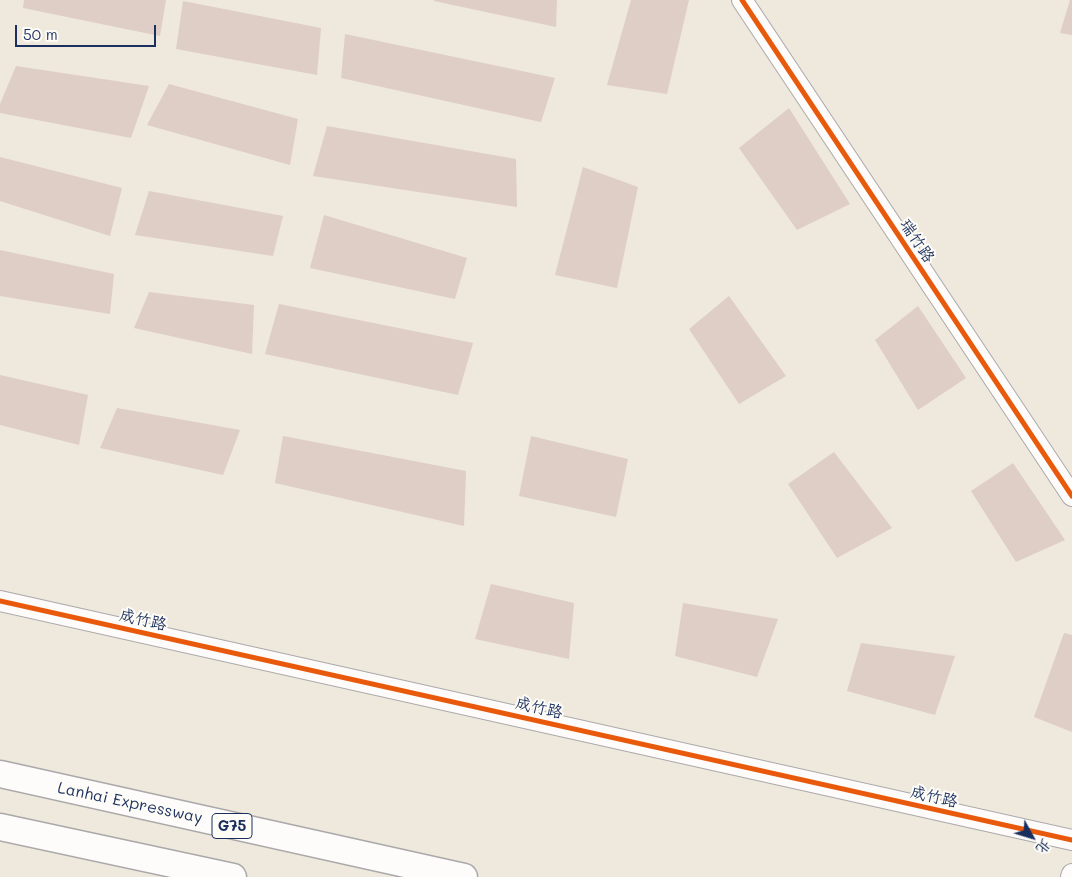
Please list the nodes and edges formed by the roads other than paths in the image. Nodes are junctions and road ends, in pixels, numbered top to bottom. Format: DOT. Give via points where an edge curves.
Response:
graph roads {
  1 [pos="742,0"];
  2 [pos="1072,496"];
  3 [pos="0,601"];
  4 [pos="0,774"];
  5 [pos="0,827"];
  6 [pos="1072,840"];
  7 [pos="233,877"];
  8 [pos="464,877"];
  1 -- 2 [label="street, 瑞竹路"];
  3 -- 6 [label="street, 成竹路"];
  4 -- 8 [label="highway, Lanhai Expressway / G75"];
  5 -- 7 [label="highway"];
}
